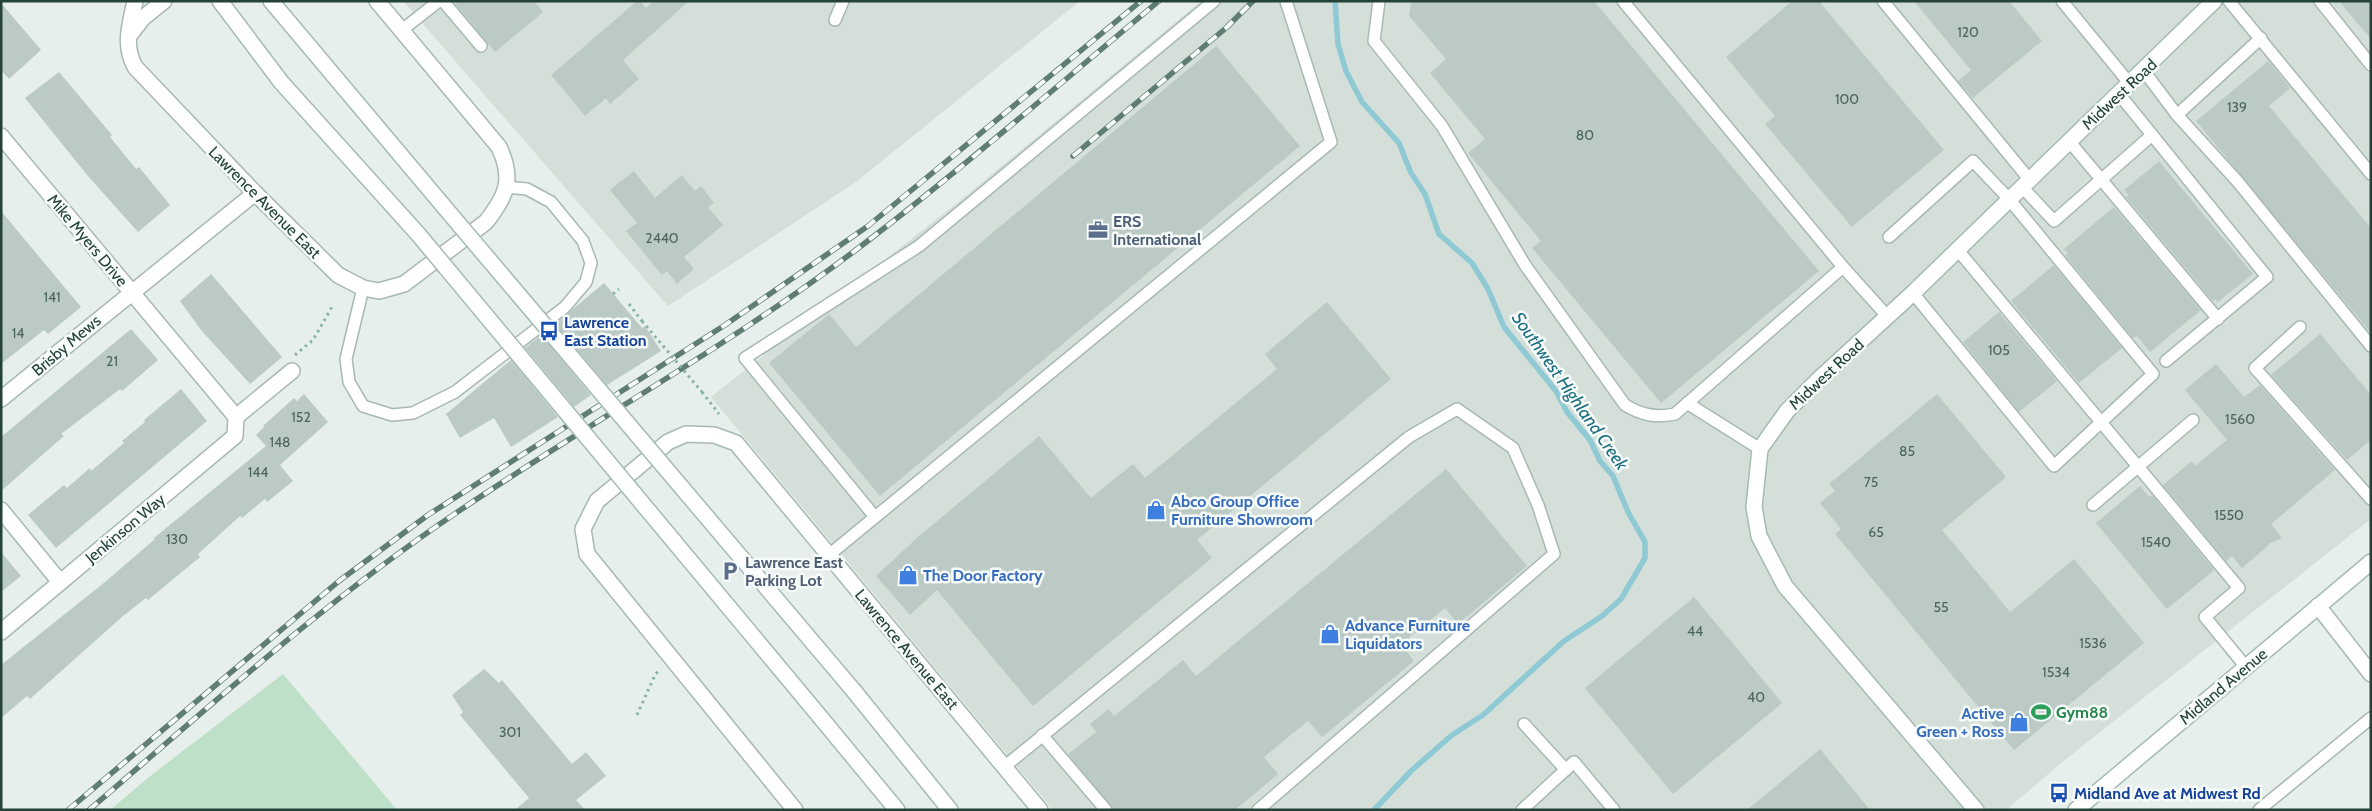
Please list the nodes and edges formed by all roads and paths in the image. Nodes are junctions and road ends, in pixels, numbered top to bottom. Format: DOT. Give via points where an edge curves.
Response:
graph roads {
  1 [pos="135,1"];
  2 [pos="164,1"];
  3 [pos="220,1"];
  4 [pos="271,1"];
  5 [pos="377,1"];
  6 [pos="439,1"];
  7 [pos="444,1"];
  8 [pos="843,1"];
  9 [pos="1214,1"];
  10 [pos="1286,1"];
  11 [pos="1379,1"];
  12 [pos="1623,1"];
  13 [pos="1883,1"];
  14 [pos="2062,1"];
  15 [pos="2214,1"];
  16 [pos="2229,1"];
  17 [pos="2320,1"];
  18 [pos="835,20"];
  19 [pos="402,30"];
  20 [pos="2260,38"];
  21 [pos="126,40"];
  22 [pos="481,46"];
  23 [pos="2371,65"];
  24 [pos="2144,72"];
  25 [pos="2124,89"];
  26 [pos="2177,115"];
  27 [pos="2152,135"];
  28 [pos="1,136"];
  29 [pos="2069,141"];
  30 [pos="2371,174"];
  31 [pos="2102,180"];
  32 [pos="2026,183"];
  33 [pos="506,187"];
  34 [pos="254,193"];
  35 [pos="2009,200"];
  36 [pos="1889,237"];
  37 [pos="1957,249"];
  38 [pos="1843,267"];
  39 [pos="363,288"];
  40 [pos="619,289"];
  41 [pos="131,292"];
  42 [pos="1913,293"];
  43 [pos="613,294"];
  44 [pos="629,304"];
  45 [pos="1888,317"];
  46 [pos="2218,319"];
  47 [pos="2300,327"];
  48 [pos="2371,346"];
  49 [pos="2166,361"];
  50 [pos="292,371"];
  51 [pos="1,399"];
  52 [pos="1686,403"];
  53 [pos="719,414"];
  54 [pos="236,417"];
  55 [pos="2193,420"];
  56 [pos="2101,423"];
  57 [pos="1760,449"];
  58 [pos="2138,466"];
  59 [pos="2371,499"];
  60 [pos="2093,506"];
  61 [pos="1,510"];
  62 [pos="875,517"];
  63 [pos="829,555"];
  64 [pos="2371,562"];
  65 [pos="60,582"];
  66 [pos="2318,606"];
  67 [pos="1,632"];
  68 [pos="670,658"];
  69 [pos="2246,667"];
  70 [pos="2371,674"];
  71 [pos="637,715"];
  72 [pos="2371,718"];
  73 [pos="1524,724"];
  74 [pos="1042,735"];
  75 [pos="1004,767"];
  76 [pos="1566,770"];
  77 [pos="2082,808"];
  78 [pos="795,810"];
  79 [pos="897,810"];
  80 [pos="950,810"];
  81 [pos="1040,810"];
  82 [pos="1106,810"];
  83 [pos="1258,810"];
  84 [pos="1522,810"];
  85 [pos="1614,810"];
  86 [pos="1976,810"];
  87 [pos="2259,810"];
  1 -- 21 [label="street, Lawrence Avenue East"];
  2 -- 21 [label="street" via="143,18"];
  3 -- 79 [label="street, bridge" via="281,82 418,234"];
  4 -- 80 [label="street, bridge" via="854,691"];
  5 -- 19 [label="street, Lawrence Avenue East"];
  6 -- 19 [label="lane"];
  7 -- 22 [label="lane"];
  8 -- 18 [label="lane"];
  9 -- 62 [label="lane" via="919,246 744,358"];
  10 -- 62 [label="lane" via="1331,142"];
  11 -- 52 [label="lane" via="1374,41 1442,126 1525,265 1625,405 1640,414 1661,417 1675,414"];
  12 -- 38 [label="lane"];
  13 -- 32 [label="lane"];
  14 -- 25 [label="lane"];
  15 -- 24 [label="street, Midwest Road"];
  16 -- 20 [label="lane"];
  17 -- 23 [label="lane"];
  19 -- 33 [label="street, Lawrence Avenue East" via="499,147 507,164"];
  20 -- 26 [label="lane"];
  20 -- 30 [label="lane"];
  21 -- 34 [label="street, Lawrence Avenue East" via="135,67"];
  24 -- 25 [label="street, Midwest Road"];
  24 -- 26 [label="lane"];
  25 -- 27 [label="lane"];
  25 -- 29 [label="street, Midwest Road"];
  26 -- 48 [label="lane" via="2238,182"];
  27 -- 31 [label="lane"];
  27 -- 46 [label="lane" via="2266,277"];
  28 -- 41 [label="street, Mike Myers Drive"];
  29 -- 31 [label="lane"];
  29 -- 32 [label="street, Midwest Road"];
  31 -- 32 [label="lane" via="2054,221"];
  31 -- 46 [label="lane"];
  32 -- 35 [label="street, Midwest Road"];
  33 -- 39 [label="street, Lawrence Avenue East" via="486,222 404,284 379,291"];
  33 -- 39 [label="lane" via="527,189 551,202 582,241 591,263 586,282 565,307 455,392 413,412 392,415 363,406 349,382 346,359"];
  34 -- 39 [label="street, Lawrence Avenue East" via="338,275"];
  34 -- 41 [label="street, Mike Myers Drive"];
  35 -- 36 [label="lane" via="1973,161"];
  35 -- 37 [label="street, Midwest Road"];
  35 -- 56 [label="lane" via="2153,374"];
  37 -- 42 [label="street, Midwest Road"];
  37 -- 56 [label="lane"];
  38 -- 45 [label="lane"];
  38 -- 52 [label="lane"];
  40 -- 43 [label="path"];
  41 -- 51 [label="street, Brisby Mews"];
  41 -- 54 [label="street"];
  42 -- 45 [label="street, Midwest Road"];
  42 -- 56 [label="lane" via="2054,466"];
  44 -- 53 [label="path, bridge"];
  45 -- 57 [label="street, Midwest Road" via="1787,411"];
  46 -- 49 [label="lane"];
  47 -- 59 [label="lane" via="2255,368"];
  50 -- 54 [label="street"];
  52 -- 57 [label="lane"];
  54 -- 65 [label="street, Jenkinson Way" via="235,436"];
  55 -- 58 [label="lane"];
  56 -- 58 [label="lane"];
  57 -- 86 [label="street, Midwest Road" via="1754,507 1759,536 1784,586"];
  58 -- 60 [label="lane"];
  58 -- 69 [label="lane" via="2239,588 2205,617"];
  61 -- 65 [label="street"];
  62 -- 63 [label="lane"];
  63 -- 68 [label="street, Lawrence Avenue East" via="736,443 714,435 686,434 668,442 597,500 583,529 587,554"];
  63 -- 75 [label="street, Lawrence Avenue East"];
  64 -- 66 [label="street, Midland Avenue"];
  65 -- 67 [label="street, Jenkinson Way"];
  66 -- 69 [label="street, Midland Avenue"];
  66 -- 70 [label="street"];
  68 -- 71 [label="path" via="655,674"];
  68 -- 78 [label="street, Lawrence Avenue East"];
  69 -- 77 [label="street, Midland Avenue"];
  72 -- 87 [label="lane"];
  73 -- 76 [label="lane"];
  74 -- 75 [label="lane"];
  74 -- 82 [label="lane"];
  74 -- 83 [label="lane" via="1409,437 1457,409 1513,448 1538,505 1554,554"];
  75 -- 81 [label="street, Lawrence Avenue East"];
  76 -- 84 [label="lane"];
  76 -- 85 [label="lane" via="1574,762"];
}
